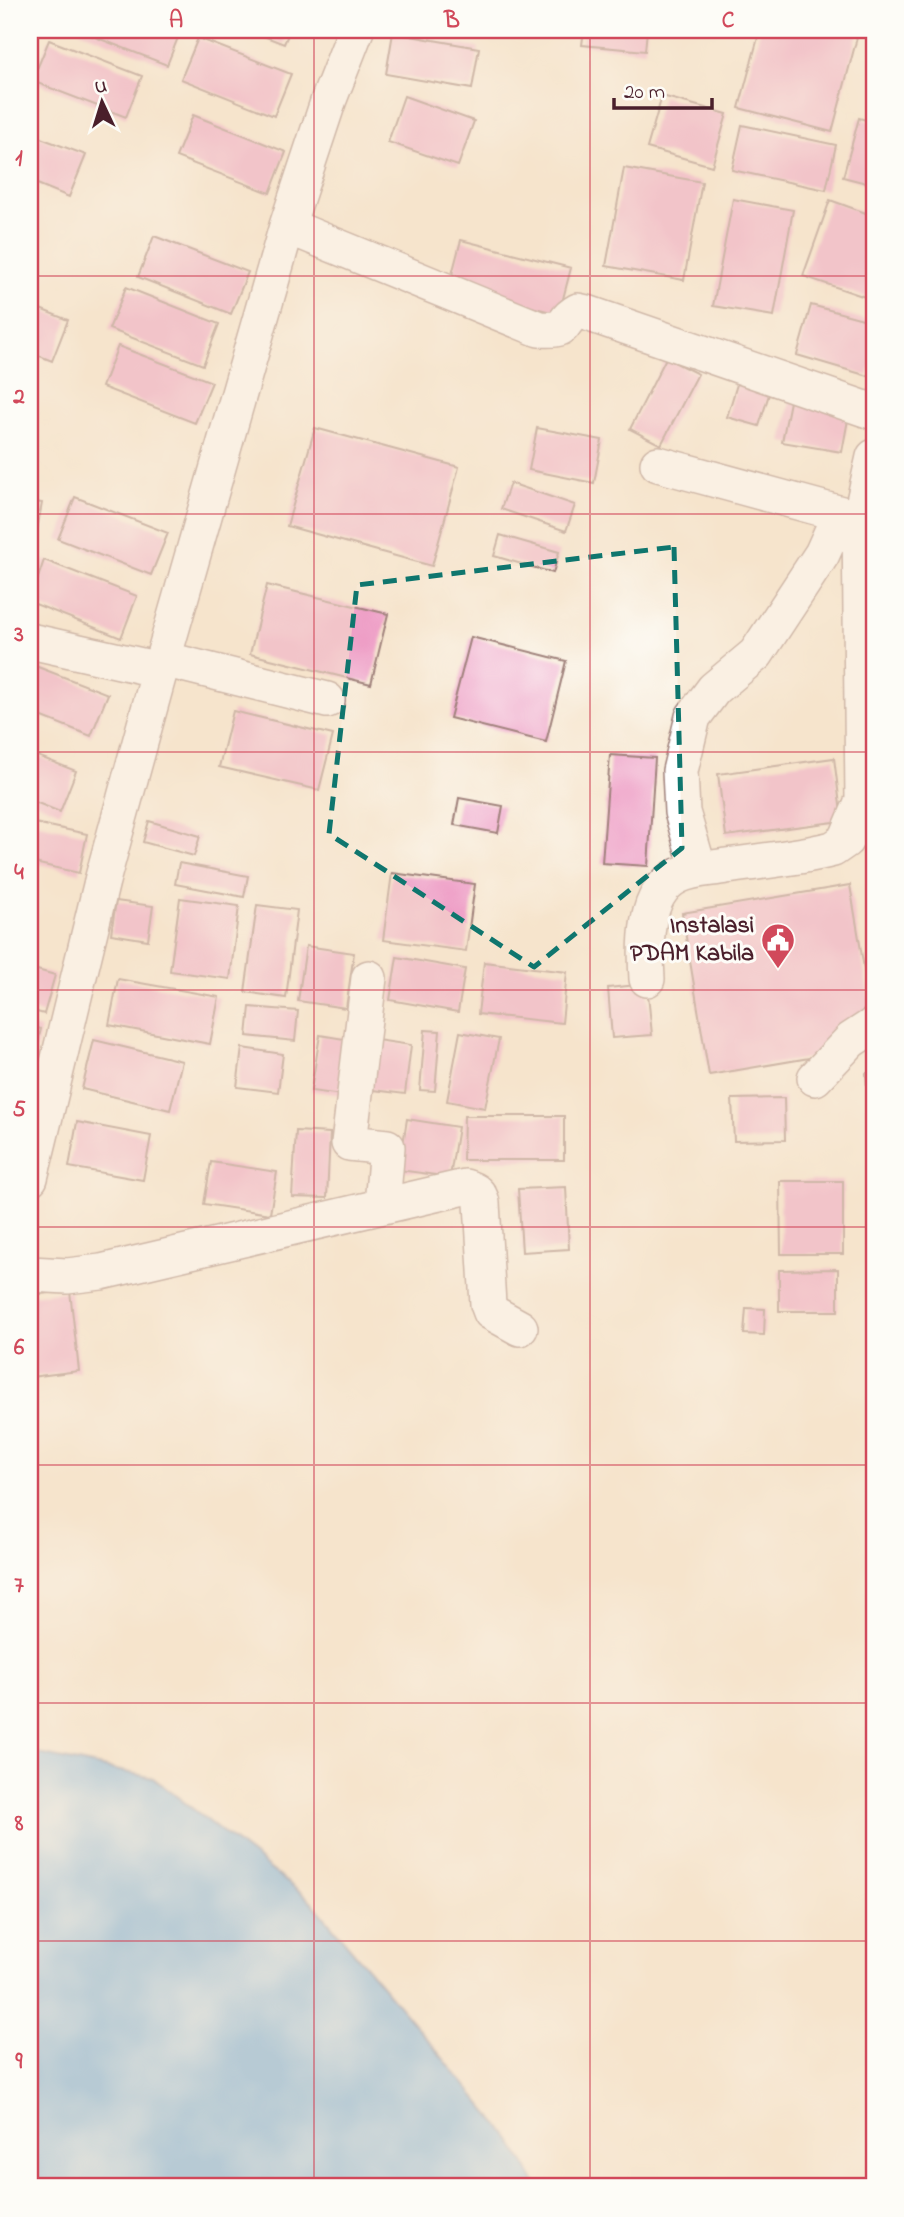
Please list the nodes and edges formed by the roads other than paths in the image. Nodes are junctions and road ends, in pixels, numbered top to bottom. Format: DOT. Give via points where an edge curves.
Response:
graph roads {
  1 [pos="355,30"];
  2 [pos="287,226"];
  3 [pos="874,412"];
  4 [pos="874,457"];
  5 [pos="659,464"];
  6 [pos="850,516"];
  7 [pos="30,642"];
  8 [pos="162,665"];
  9 [pos="327,700"];
  10 [pos="869,808"];
  11 [pos="699,870"];
  12 [pos="369,978"];
  13 [pos="647,979"];
  14 [pos="874,1025"];
  15 [pos="815,1078"];
  16 [pos="30,1178"];
  17 [pos="382,1205"];
  18 [pos="30,1274"];
  19 [pos="520,1328"];
  1 -- 2 [label="street"];
  2 -- 3 [label="street" via="539,329 558,330 570,315 587,313"];
  2 -- 8 [label="street"];
  4 -- 6 [label="street"];
  5 -- 6 [label="street"];
  6 -- 10 [label="street"];
  6 -- 11 [label="street" via="756,654 714,689 693,717 680,771 682,812"];
  7 -- 8 [label="street"];
  8 -- 9 [label="street"];
  8 -- 16 [label="street" via="102,881"];
  10 -- 11 [label="street" via="846,840 833,849"];
  11 -- 13 [label="street" via="676,876 660,892 648,920"];
  12 -- 17 [label="street" via="349,1143 387,1147"];
  14 -- 15 [label="street" via="851,1040"];
  17 -- 18 [label="street" via="101,1272"];
  17 -- 19 [label="street" via="455,1187 473,1189 482,1203 488,1304 491,1312"];
}
